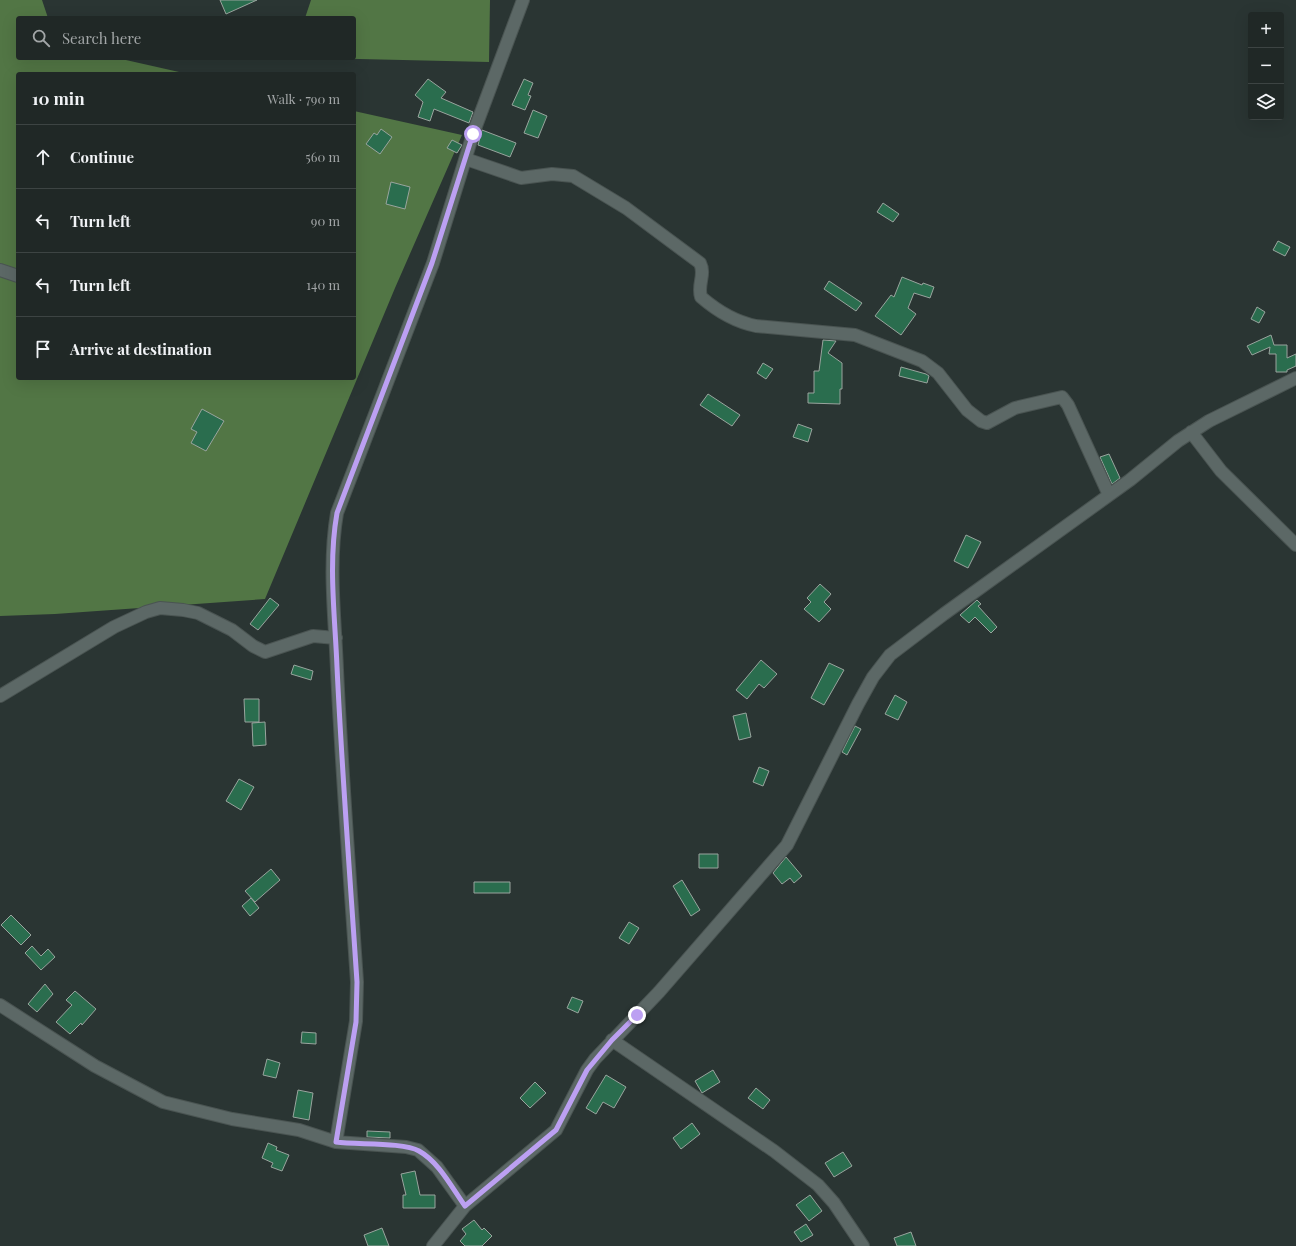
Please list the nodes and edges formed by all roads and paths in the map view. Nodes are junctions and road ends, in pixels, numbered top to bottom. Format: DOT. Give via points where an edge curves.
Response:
graph roads {
  1 [pos="523,0"];
  2 [pos="466,159"];
  3 [pos="0,270"];
  4 [pos="16,275"];
  5 [pos="1296,378"];
  6 [pos="1191,432"];
  7 [pos="1109,495"];
  8 [pos="1296,545"];
  9 [pos="336,638"];
  10 [pos="0,696"];
  11 [pos="0,1005"];
  12 [pos="612,1040"];
  13 [pos="336,1142"];
  14 [pos="465,1206"];
  15 [pos="433,1246"];
  16 [pos="863,1246"];
  1 -- 2 [label="street"];
  2 -- 7 [label="street" via="521,178 552,174 573,176 626,208 700,263 703,269 699,292 701,297 732,318 756,326 855,335 922,361 938,372 967,410 981,421 987,423 1015,408 1062,397"];
  2 -- 9 [label="street" via="432,263 337,513 332,544"];
  3 -- 4 [label="street"];
  5 -- 6 [label="street"];
  6 -- 7 [label="street"];
  6 -- 8 [label="street" via="1229,480"];
  7 -- 12 [label="street" via="944,614 887,659 873,677 858,704 787,845"];
  9 -- 10 [label="street" via="312,636 265,652 232,630 198,614 160,608 114,627"];
  9 -- 13 [label="street" via="357,982 356,1022"];
  11 -- 13 [label="street" via="95,1066 163,1102 232,1119 299,1130"];
  12 -- 14 [label="street" via="587,1070 556,1130"];
  12 -- 16 [label="street" via="774,1151 818,1185 834,1203"];
  13 -- 14 [label="street" via="418,1150 437,1167"];
  14 -- 15 [label="street"];
}
